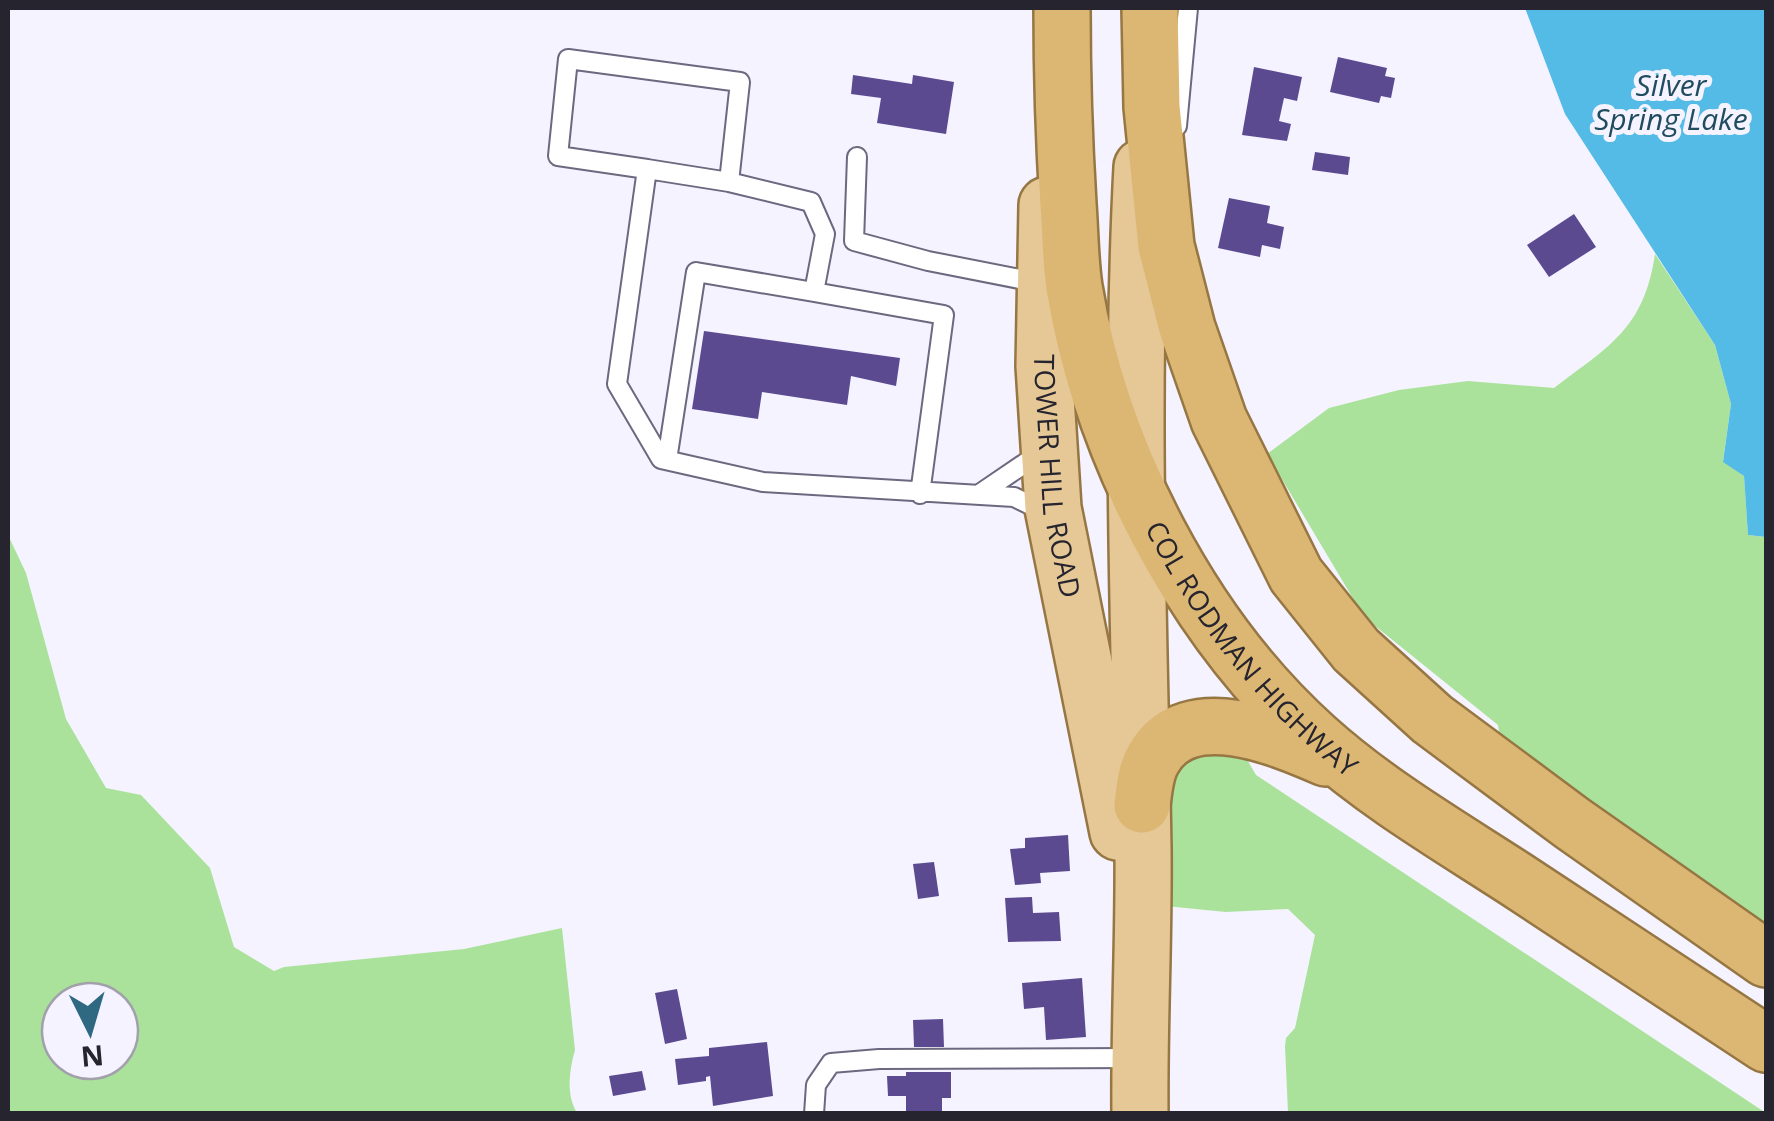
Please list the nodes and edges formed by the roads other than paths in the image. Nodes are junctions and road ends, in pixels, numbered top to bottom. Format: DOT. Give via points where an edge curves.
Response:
graph roads {
  1 [pos="1163,12"];
  2 [pos="1062,26"];
  3 [pos="856,158"];
  4 [pos="647,169"];
  5 [pos="728,182"];
  6 [pos="1045,284"];
  7 [pos="814,292"];
  8 [pos="1049,446"];
  9 [pos="667,460"];
  10 [pos="1137,488"];
  11 [pos="920,494"];
  12 [pos="978,494"];
  13 [pos="1054,516"];
  14 [pos="1354,770"];
  15 [pos="1142,805"];
  16 [pos="1140,938"];
  17 [pos="1766,959"];
  18 [pos="1766,1044"];
  19 [pos="1140,1058"];
  20 [pos="814,1114"];
  21 [pos="1140,1114"];
  1 -- 10 [label="main road, TOWER HILL ROAD" via="1136,280"];
  1 -- 17 [label="highway" via="1152,107 1166,246 1219,420 1296,575 1356,650 1432,719"];
  2 -- 6 [label="main road, TOWER HILL ROAD"];
  2 -- 10 [label="highway, COL RODMAN HIGHWAY" via="1074,284 1108,422"];
  3 -- 6 [label="lane" via="854,241"];
  4 -- 5 [label="lane"];
  4 -- 5 [label="lane" via="558,156 568,59 740,82"];
  4 -- 9 [label="lane" via="617,384"];
  5 -- 7 [label="lane" via="811,202 825,234"];
  6 -- 8 [label="main road, TOWER HILL ROAD"];
  7 -- 9 [label="lane" via="696,272"];
  7 -- 11 [label="lane" via="944,315"];
  8 -- 12 [label="lane"];
  8 -- 13 [label="main road, TOWER HILL ROAD"];
  9 -- 11 [label="lane" via="763,482"];
  10 -- 14 [label="highway, COL RODMAN HIGHWAY" via="1185,576 1258,681"];
  10 -- 15 [label="main road, TOWER HILL ROAD"];
  11 -- 12 [label="lane"];
  12 -- 13 [label="lane" via="1014,497"];
  13 -- 16 [label="main road, TOWER HILL ROAD"];
  14 -- 15 [label="highway" via="1290,742 1215,725 1188,731 1158,752"];
  14 -- 18 [label="highway, COL RODMAN HIGHWAY"];
  15 -- 16 [label="main road, TOWER HILL ROAD"];
  16 -- 19 [label="main road, TOWER HILL ROAD"];
  19 -- 20 [label="lane" via="831,1063 816,1085"];
  19 -- 21 [label="main road, TOWER HILL ROAD"];
}
